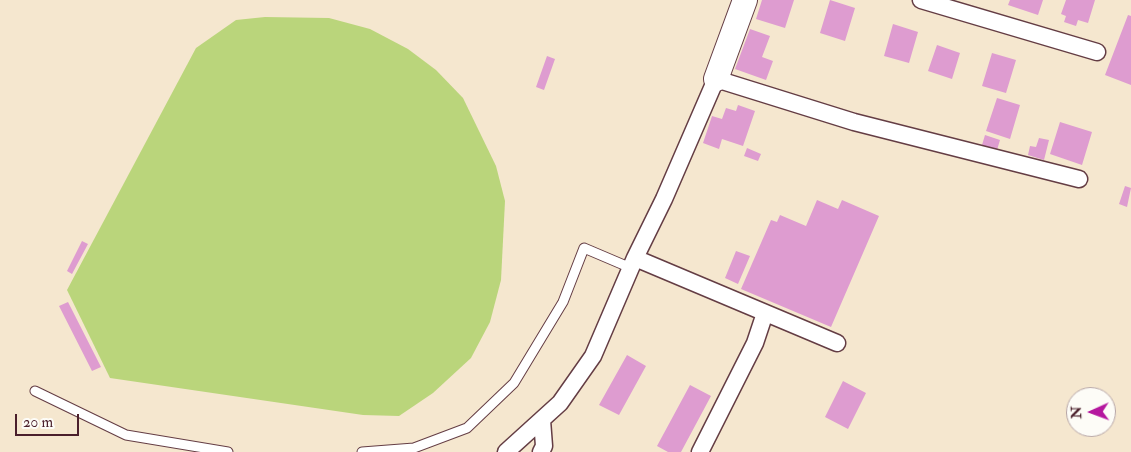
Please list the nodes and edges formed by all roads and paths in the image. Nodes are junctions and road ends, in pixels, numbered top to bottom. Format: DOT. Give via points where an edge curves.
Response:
graph roads {
  1 [pos="745,0"];
  2 [pos="921,0"];
  3 [pos="1097,52"];
  4 [pos="716,79"];
  5 [pos="1079,179"];
  6 [pos="633,263"];
  7 [pos="765,313"];
  8 [pos="837,344"];
  9 [pos="35,391"];
  10 [pos="542,420"];
  11 [pos="228,452"];
  12 [pos="362,452"];
  13 [pos="506,452"];
  14 [pos="541,452"];
  15 [pos="700,452"];
  1 -- 4 [label="street"];
  2 -- 3 [label="street"];
  4 -- 5 [label="street" via="854,122"];
  4 -- 6 [label="street"];
  6 -- 7 [label="street"];
  6 -- 10 [label="street" via="593,356 560,403"];
  6 -- 12 [label="lane" via="584,248 563,302 514,383 467,428 414,448"];
  7 -- 8 [label="street"];
  7 -- 15 [label="street" via="755,343"];
  9 -- 11 [label="lane" via="126,435"];
  10 -- 13 [label="street"];
  10 -- 14 [label="street" via="544,446"];
}
